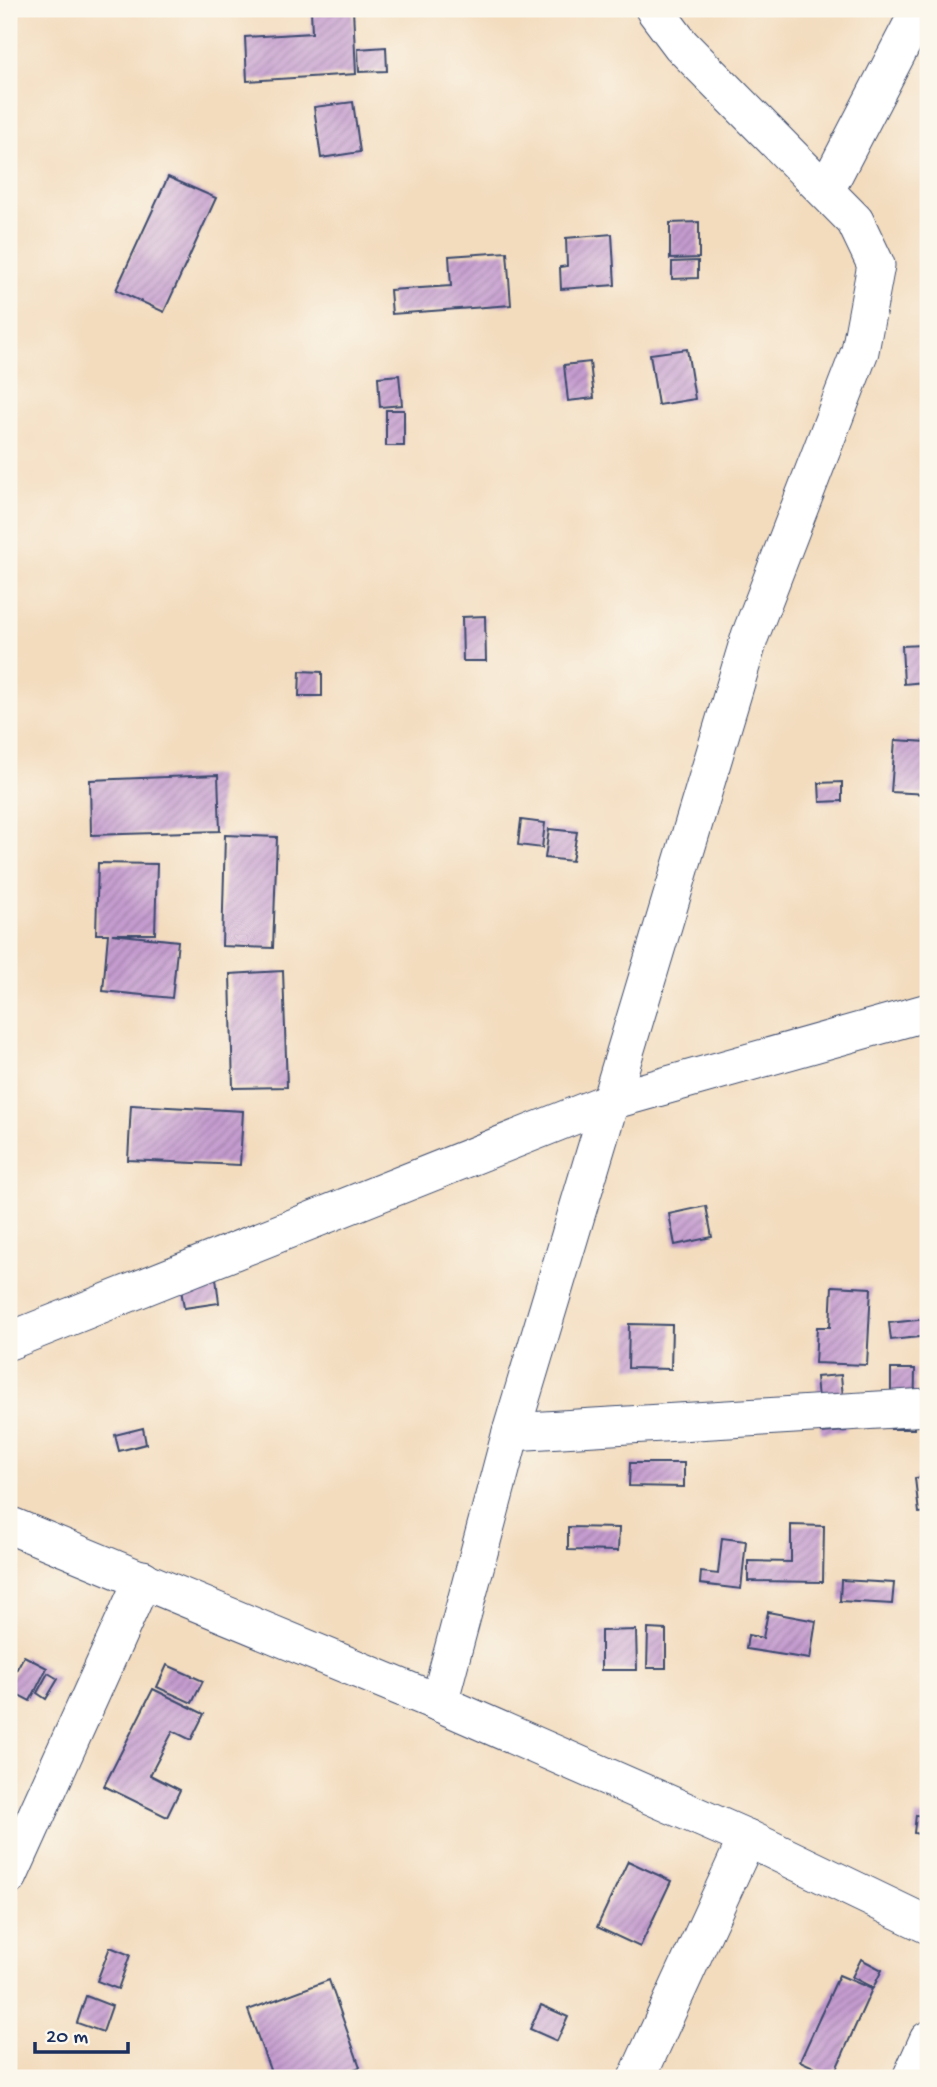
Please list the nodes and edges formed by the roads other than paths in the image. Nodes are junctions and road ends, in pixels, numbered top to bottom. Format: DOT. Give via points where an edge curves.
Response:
graph roads {
  1 [pos="654,9"];
  2 [pos="920,9"];
  3 [pos="826,190"];
  4 [pos="928,1012"];
  5 [pos="611,1101"];
  6 [pos="9,1341"];
  7 [pos="928,1407"];
  8 [pos="511,1432"];
  9 [pos="9,1525"];
  10 [pos="143,1578"];
  11 [pos="439,1703"];
  12 [pos="747,1838"];
  13 [pos="9,1876"];
  14 [pos="928,1925"];
  15 [pos="928,2040"];
  16 [pos="637,2078"];
  17 [pos="911,2078"];
  1 -- 3 [label="street" via="681,44"];
  2 -- 3 [label="street"];
  3 -- 5 [label="street" via="855,221 876,265 860,351 750,636"];
  4 -- 5 [label="street"];
  5 -- 6 [label="street"];
  5 -- 8 [label="street"];
  7 -- 8 [label="street"];
  8 -- 11 [label="street"];
  9 -- 10 [label="street"];
  10 -- 11 [label="street"];
  10 -- 13 [label="street"];
  11 -- 12 [label="street"];
  12 -- 14 [label="street"];
  12 -- 16 [label="street"];
  15 -- 17 [label="street"];
}
